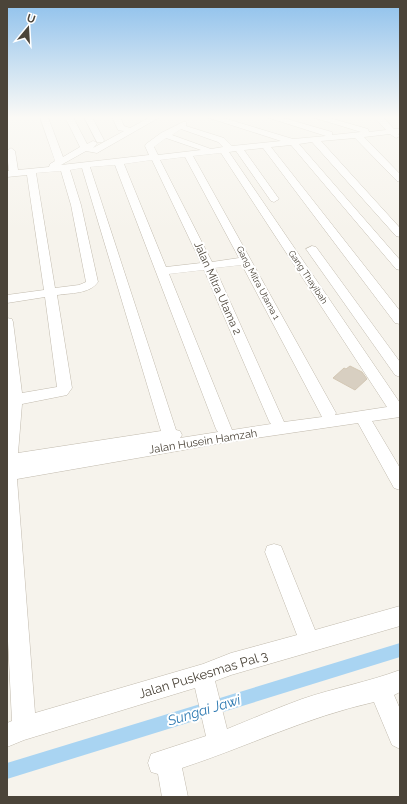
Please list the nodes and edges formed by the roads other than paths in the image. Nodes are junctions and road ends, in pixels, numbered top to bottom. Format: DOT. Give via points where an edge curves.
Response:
graph roads {
  1 [pos="11,155"];
  2 [pos="59,155"];
  3 [pos="77,155"];
  4 [pos="154,155"];
  5 [pos="167,155"];
  6 [pos="191,155"];
  7 [pos="235,155"];
  8 [pos="237,155"];
  9 [pos="272,155"];
  10 [pos="304,155"];
  11 [pos="328,155"];
  12 [pos="376,155"];
  13 [pos="156,158"];
  14 [pos="118,161"];
  15 [pos="63,165"];
  16 [pos="85,165"];
  17 [pos="31,171"];
  18 [pos="10,174"];
  19 [pos="400,179"];
  20 [pos="274,199"];
  21 [pos="400,234"];
  22 [pos="312,249"];
  23 [pos="246,261"];
  24 [pos="208,265"];
  25 [pos="400,266"];
  26 [pos="163,271"];
  27 [pos="50,292"];
  28 [pos="7,299"];
  29 [pos="400,320"];
  30 [pos="7,322"];
  31 [pos="400,372"];
  32 [pos="15,400"];
  33 [pos="398,406"];
  34 [pos="328,413"];
  35 [pos="362,416"];
  36 [pos="277,421"];
  37 [pos="224,429"];
  38 [pos="170,436"];
  39 [pos="202,437"];
  40 [pos="8,467"];
  41 [pos="400,483"];
  42 [pos="274,552"];
  43 [pos="400,616"];
  44 [pos="310,642"];
  45 [pos="203,675"];
  46 [pos="390,685"];
  47 [pos="15,732"];
  48 [pos="218,736"];
  49 [pos="400,737"];
  50 [pos="175,797"];
  1 -- 18 [label="street"];
  2 -- 15 [label="street"];
  3 -- 15 [label="street"];
  4 -- 13 [label="street, Jalan Mitra Utama 2"];
  5 -- 13 [label="street"];
  6 -- 23 [label="street, Gang Mitra Utama 1"];
  7 -- 33 [label="street, Gang Thayibah"];
  8 -- 20 [label="street"];
  9 -- 29 [label="street"];
  10 -- 25 [label="street"];
  11 -- 21 [label="street"];
  12 -- 19 [label="street"];
  13 -- 14 [label="street"];
  13 -- 24 [label="street, Jalan Mitra Utama 2"];
  14 -- 16 [label="street"];
  14 -- 26 [label="street"];
  15 -- 16 [label="street"];
  15 -- 17 [label="street"];
  15 -- 27 [label="street" via="92,279 90,285 85,288"];
  16 -- 38 [label="street"];
  17 -- 18 [label="street"];
  17 -- 27 [label="street"];
  22 -- 31 [label="street"];
  23 -- 24 [label="street"];
  23 -- 34 [label="street, Gang Mitra Utama 1"];
  24 -- 26 [label="street"];
  24 -- 36 [label="street, Jalan Mitra Utama 2"];
  26 -- 37 [label="street"];
  27 -- 28 [label="street"];
  27 -- 32 [label="street" via="65,388 62,391"];
  30 -- 32 [label="street"];
  32 -- 40 [label="street"];
  33 -- 34 [label="street, Jalan Husein Hamzah"];
  33 -- 35 [label="street, Jalan Husein Hamzah"];
  34 -- 36 [label="street, Jalan Husein Hamzah"];
  35 -- 39 [label="street, Jalan Husein Hamzah"];
  35 -- 41 [label="street"];
  36 -- 37 [label="street, Jalan Husein Hamzah"];
  37 -- 39 [label="street, Jalan Husein Hamzah"];
  38 -- 39 [label="street, Jalan Husein Hamzah"];
  38 -- 40 [label="street, Jalan Husein Hamzah"];
  39 -- 40 [label="street, Jalan Husein Hamzah"];
  40 -- 47 [label="street"];
  42 -- 44 [label="street"];
  43 -- 44 [label="street, Jalan Puskesmas Pal 3"];
  44 -- 45 [label="street, Jalan Puskesmas Pal 3" via="231,664"];
  45 -- 47 [label="street, Jalan Puskesmas Pal 3"];
  45 -- 48 [label="street"];
  46 -- 48 [label="street"];
  46 -- 49 [label="street"];
  48 -- 50 [label="street" via="164,762"];
}
